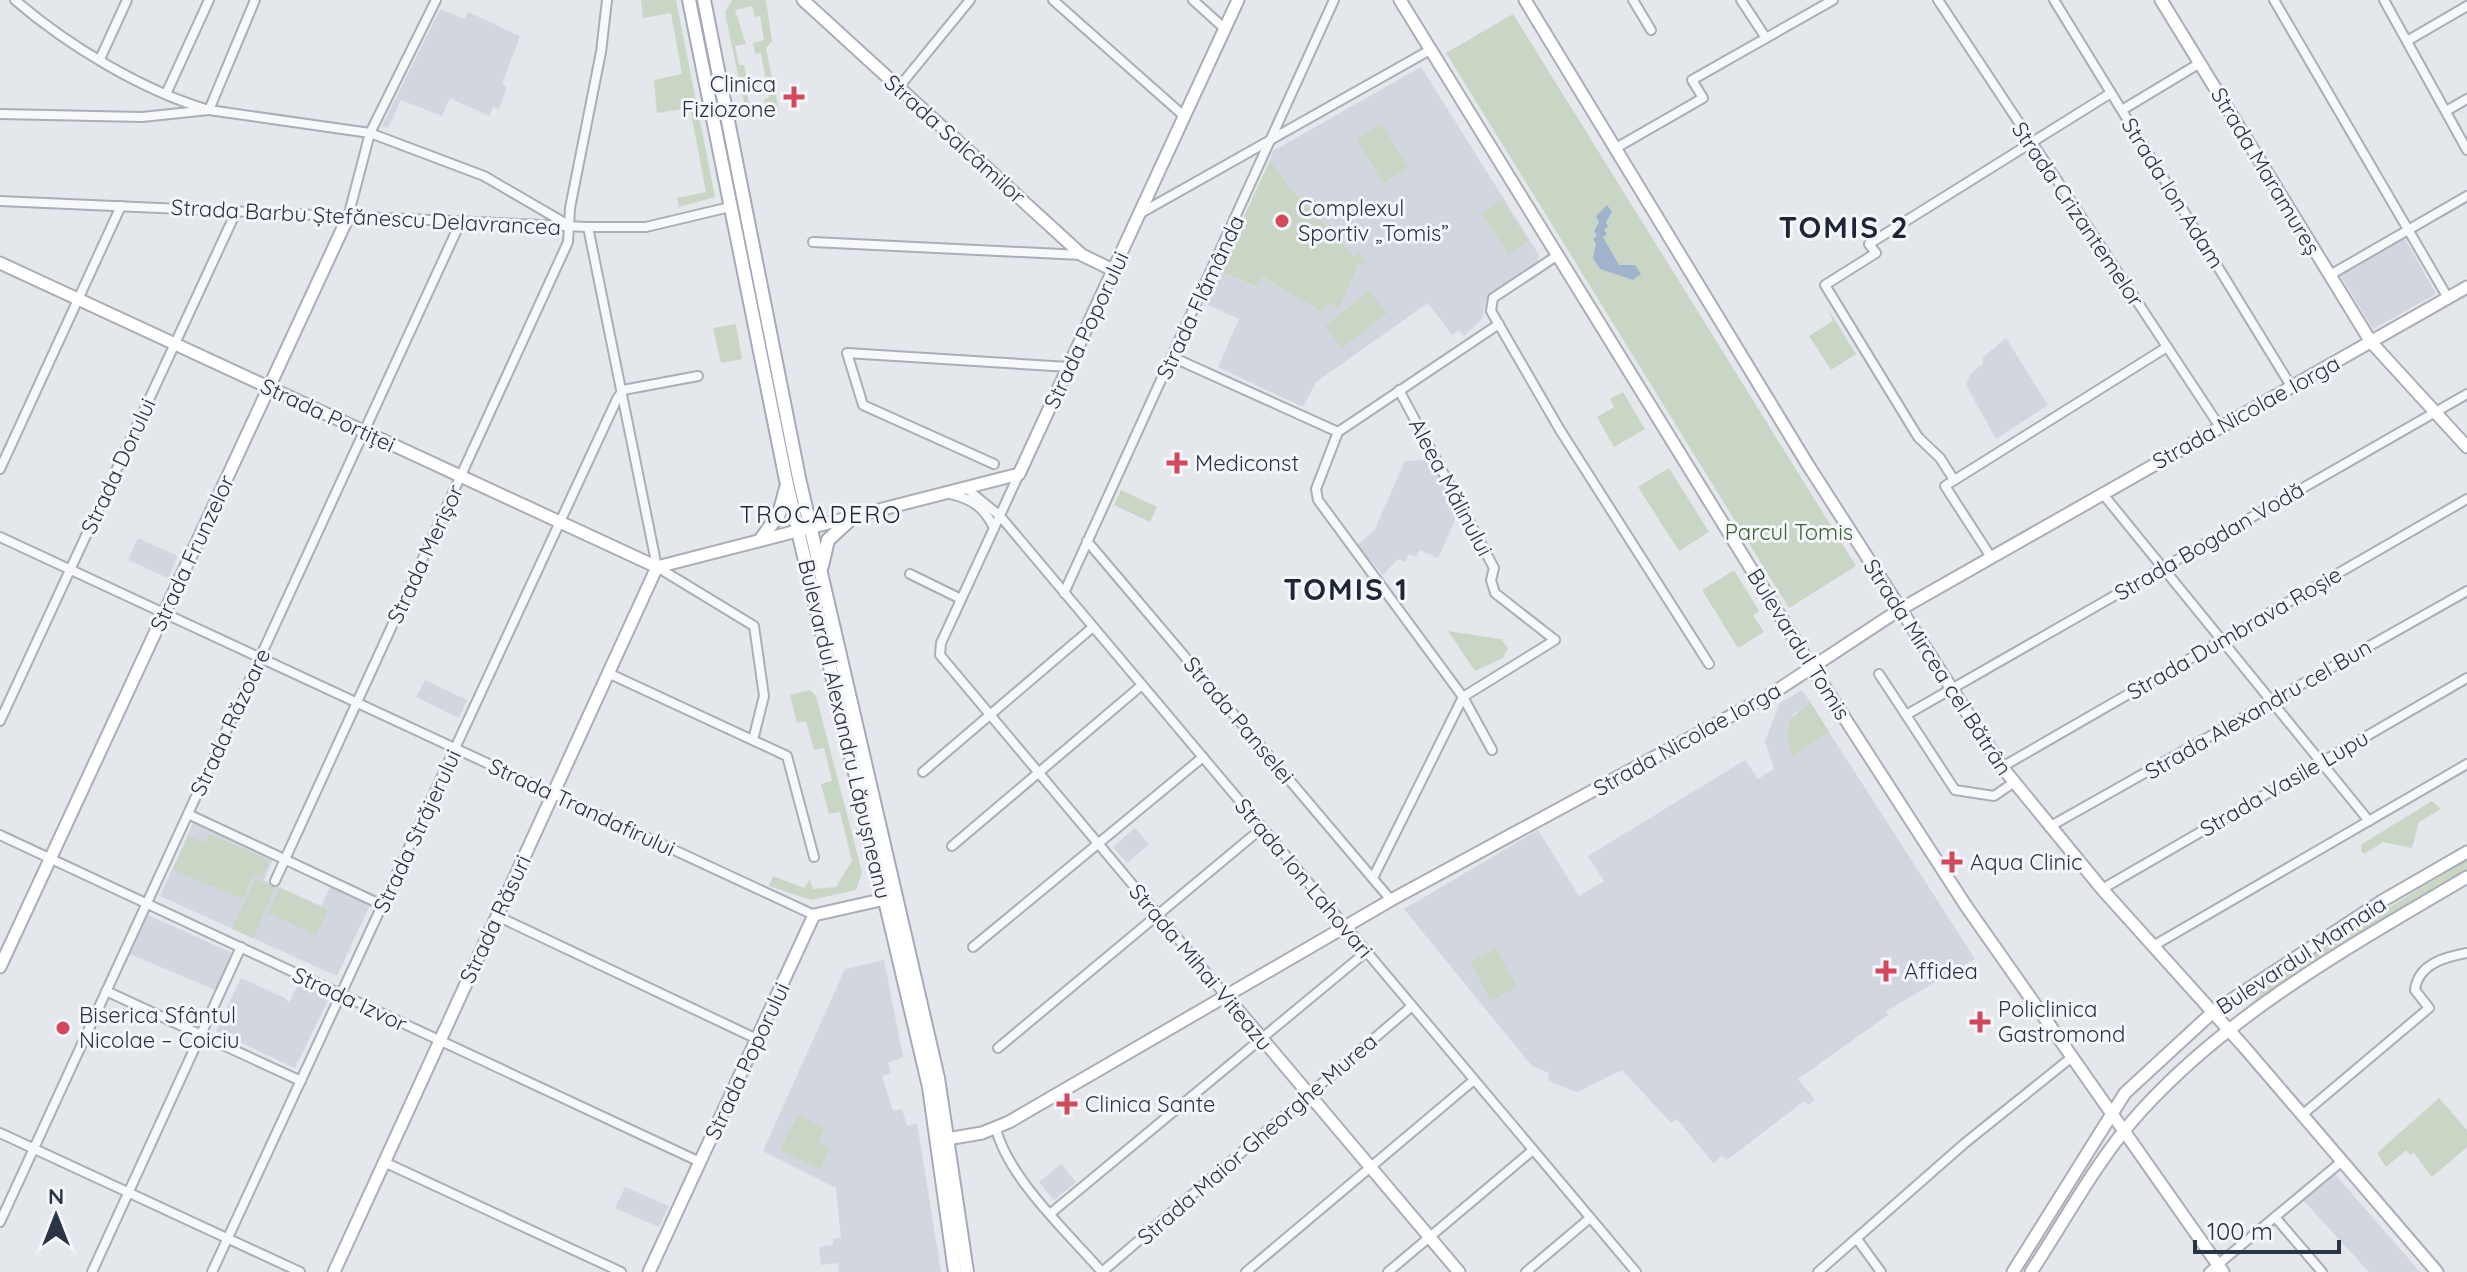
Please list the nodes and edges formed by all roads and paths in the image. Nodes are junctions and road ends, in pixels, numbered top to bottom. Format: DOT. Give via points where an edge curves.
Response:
graph roads {
  1 [pos="15,0"];
  2 [pos="127,0"];
  3 [pos="209,0"];
  4 [pos="255,0"];
  5 [pos="436,0"];
  6 [pos="607,0"];
  7 [pos="689,0"];
  8 [pos="704,0"];
  9 [pos="803,0"];
  10 [pos="970,0"];
  11 [pos="1053,0"];
  12 [pos="1193,0"];
  13 [pos="1238,0"];
  14 [pos="1334,0"];
  15 [pos="1400,0"];
  16 [pos="1525,0"];
  17 [pos="1633,0"];
  18 [pos="1741,0"];
  19 [pos="1833,0"];
  20 [pos="1938,0"];
  21 [pos="2054,0"];
  22 [pos="2161,0"];
  23 [pos="2274,0"];
  24 [pos="2384,0"];
  25 [pos="2467,6"];
  26 [pos="1225,29"];
  27 [pos="1651,30"];
  28 [pos="1766,38"];
  29 [pos="2407,41"];
  30 [pos="1430,50"];
  31 [pos="100,59"];
  32 [pos="2200,63"];
  33 [pos="899,87"];
  34 [pos="2111,93"];
  35 [pos="166,94"];
  36 [pos="2467,99"];
  37 [pos="209,110"];
  38 [pos="2122,110"];
  39 [pos="2446,111"];
  40 [pos="0,114"];
  41 [pos="1184,116"];
  42 [pos="370,133"];
  43 [pos="1271,143"];
  44 [pos="2031,143"];
  45 [pos="1616,148"];
  46 [pos="2467,150"];
  47 [pos="2467,196"];
  48 [pos="0,201"];
  49 [pos="121,206"];
  50 [pos="730,207"];
  51 [pos="236,212"];
  52 [pos="1139,214"];
  53 [pos="348,217"];
  54 [pos="461,221"];
  55 [pos="570,226"];
  56 [pos="588,227"];
  57 [pos="2409,230"];
  58 [pos="813,242"];
  59 [pos="1082,255"];
  60 [pos="1558,255"];
  61 [pos="0,263"];
  62 [pos="1113,270"];
  63 [pos="2330,275"];
  64 [pos="2467,287"];
  65 [pos="2448,298"];
  66 [pos="78,299"];
  67 [pos="1499,324"];
  68 [pos="2371,342"];
  69 [pos="175,344"];
  70 [pos="2167,347"];
  71 [pos="1172,357"];
  72 [pos="1069,367"];
  73 [pos="698,376"];
  74 [pos="2291,386"];
  75 [pos="269,388"];
  76 [pos="623,390"];
  77 [pos="1399,390"];
  78 [pos="2467,394"];
  79 [pos="2435,412"];
  80 [pos="2220,427"];
  81 [pos="364,431"];
  82 [pos="1338,432"];
  83 [pos="2467,447"];
  84 [pos="994,464"];
  85 [pos="0,469"];
  86 [pos="1019,474"];
  87 [pos="461,476"];
  88 [pos="786,480"];
  89 [pos="1954,480"];
  90 [pos="967,489"];
  91 [pos="950,493"];
  92 [pos="2102,493"];
  93 [pos="2467,499"];
  94 [pos="854,516"];
  95 [pos="1000,516"];
  96 [pos="560,522"];
  97 [pos="994,528"];
  98 [pos="804,529"];
  99 [pos="0,537"];
  100 [pos="761,539"];
  101 [pos="1087,541"];
  102 [pos="1991,557"];
  103 [pos="657,567"];
  104 [pos="2162,568"];
  105 [pos="70,569"];
  106 [pos="821,573"];
  107 [pos="910,574"];
  108 [pos="2467,591"];
  109 [pos="1064,593"];
  110 [pos="961,599"];
  111 [pos="1899,610"];
  112 [pos="165,613"];
  113 [pos="1093,627"];
  114 [pos="2222,640"];
  115 [pos="260,657"];
  116 [pos="943,662"];
  117 [pos="1709,664"];
  118 [pos="1811,666"];
  119 [pos="608,673"];
  120 [pos="1879,674"];
  121 [pos="2467,678"];
  122 [pos="1142,685"];
  123 [pos="1952,687"];
  124 [pos="1463,697"];
  125 [pos="2272,701"];
  126 [pos="357,702"];
  127 [pos="1906,715"];
  128 [pos="989,716"];
  129 [pos="0,721"];
  130 [pos="753,740"];
  131 [pos="455,748"];
  132 [pos="1492,750"];
  133 [pos="1203,757"];
  134 [pos="2321,762"];
  135 [pos="2467,764"];
  136 [pos="2002,767"];
  137 [pos="923,772"];
  138 [pos="1038,774"];
  139 [pos="2013,783"];
  140 [pos="553,793"];
  141 [pos="188,814"];
  142 [pos="2369,821"];
  143 [pos="2049,827"];
  144 [pos="1262,828"];
  145 [pos="0,835"];
  146 [pos="1097,844"];
  147 [pos="952,846"];
  148 [pos="2467,852"];
  149 [pos="814,857"];
  150 [pos="50,858"];
  151 [pos="285,859"];
  152 [pos="2467,877"];
  153 [pos="1373,878"];
  154 [pos="275,881"];
  155 [pos="2102,889"];
  156 [pos="885,899"];
  157 [pos="1391,900"];
  158 [pos="146,903"];
  159 [pos="382,905"];
  160 [pos="814,915"];
  161 [pos="1157,915"];
  162 [pos="497,916"];
  163 [pos="1345,926"];
  164 [pos="2153,946"];
  165 [pos="241,947"];
  166 [pos="973,947"];
  167 [pos="1366,952"];
  168 [pos="2467,953"];
  169 [pos="0,967"];
  170 [pos="106,991"];
  171 [pos="340,994"];
  172 [pos="1226,996"];
  173 [pos="1412,1006"];
  174 [pos="2213,1012"];
  175 [pos="2229,1029"];
  176 [pos="201,1035"];
  177 [pos="1262,1038"];
  178 [pos="757,1039"];
  179 [pos="440,1041"];
  180 [pos="998,1048"];
  181 [pos="2072,1057"];
  182 [pos="1474,1080"];
  183 [pos="301,1081"];
  184 [pos="1309,1095"];
  185 [pos="2112,1113"];
  186 [pos="2302,1115"];
  187 [pos="996,1129"];
  188 [pos="2125,1130"];
  189 [pos="0,1133"];
  190 [pos="942,1139"];
  191 [pos="34,1149"];
  192 [pos="1533,1150"];
  193 [pos="384,1162"];
  194 [pos="700,1162"];
  195 [pos="2341,1162"];
  196 [pos="1371,1167"];
  197 [pos="128,1193"];
  198 [pos="1051,1213"];
  199 [pos="2275,1217"];
  200 [pos="1590,1218"];
  201 [pos="0,1222"];
  202 [pos="1430,1237"];
  203 [pos="228,1239"];
  204 [pos="1857,1239"];
  205 [pos="2217,1270"];
  206 [pos="92,1272"];
  207 [pos="212,1272"];
  208 [pos="300,1272"];
  209 [pos="334,1272"];
  210 [pos="621,1272"];
  211 [pos="649,1272"];
  212 [pos="955,1272"];
  213 [pos="967,1272"];
  214 [pos="1102,1272"];
  215 [pos="1246,1272"];
  216 [pos="1388,1272"];
  217 [pos="1459,1272"];
  218 [pos="1526,1272"];
  219 [pos="1636,1272"];
  220 [pos="1818,1272"];
  221 [pos="1881,1272"];
  222 [pos="2013,1272"];
  223 [pos="2031,1272"];
  224 [pos="2322,1272"];
  225 [pos="2437,1272"];
  1 -- 31 [label="street"];
  2 -- 31 [label="street"];
  3 -- 35 [label="street"];
  4 -- 37 [label="street"];
  5 -- 42 [label="street, Strada Frunzelor"];
  6 -- 55 [label="street, Strada Merișor"];
  7 -- 50 [label="main road, Bulevardul Alexandru Lăpușneanu"];
  8 -- 98 [label="main road, Bulevardul Alexandru Lăpușneanu"];
  9 -- 33 [label="street, Strada Salcâmilor"];
  10 -- 33 [label="street"];
  11 -- 41 [label="street"];
  12 -- 26 [label="street"];
  13 -- 26 [label="street, Strada Poporului"];
  14 -- 43 [label="street, Strada Flămânda"];
  15 -- 30 [label="street, Bulevardul Tomis"];
  16 -- 45 [label="street, Strada Mircea cel Bătrân"];
  17 -- 27 [label="street"];
  18 -- 28 [label="street"];
  19 -- 28 [label="street"];
  20 -- 44 [label="street, Strada Crizantemelor"];
  21 -- 34 [label="street, Strada Ion Adam"];
  22 -- 32 [label="street, Strada Maramureș"];
  23 -- 57 [label="street"];
  24 -- 29 [label="street"];
  25 -- 29 [label="street"];
  26 -- 41 [label="street, Strada Poporului"];
  28 -- 45 [label="street" via="1692,80 1703,98"];
  29 -- 39 [label="street"];
  30 -- 43 [label="street"];
  30 -- 60 [label="street, Bulevardul Tomis"];
  31 -- 35 [label="street"];
  32 -- 38 [label="street"];
  32 -- 63 [label="street, Strada Maramureș"];
  33 -- 59 [label="street, Strada Salcâmilor"];
  34 -- 38 [label="street, Strada Ion Adam"];
  34 -- 44 [label="street"];
  35 -- 37 [label="street"];
  36 -- 39 [label="street"];
  37 -- 40 [label="street" via="142,117"];
  37 -- 42 [label="street"];
  38 -- 74 [label="street, Strada Ion Adam"];
  39 -- 46 [label="street"];
  41 -- 52 [label="street, Strada Poporului"];
  42 -- 53 [label="street, Strada Frunzelor"];
  42 -- 55 [label="street" via="484,176"];
  43 -- 52 [label="street"];
  43 -- 71 [label="street, Strada Flămânda"];
  44 -- 70 [label="street, Strada Crizantemelor"];
  44 -- 89 [label="street" via="1869,244 1876,253 1825,285 1918,437"];
  45 -- 111 [label="street, Strada Mircea cel Bătrân"];
  47 -- 57 [label="street"];
  48 -- 49 [label="street, Strada Barbu Ștefănescu Delavrancea"];
  49 -- 51 [label="street, Strada Barbu Ștefănescu Delavrancea"];
  49 -- 66 [label="street"];
  50 -- 56 [label="street, Strada Barbu Ștefănescu Delavrancea" via="646,227"];
  50 -- 88 [label="main road, Bulevardul Alexandru Lăpușneanu"];
  51 -- 53 [label="street, Strada Barbu Ștefănescu Delavrancea"];
  51 -- 69 [label="street, Strada Dorului"];
  52 -- 62 [label="street, Strada Poporului"];
  53 -- 54 [label="street, Strada Barbu Ștefănescu Delavrancea"];
  53 -- 75 [label="street, Strada Frunzelor"];
  54 -- 55 [label="street, Strada Barbu Ștefănescu Delavrancea"];
  54 -- 81 [label="street, Strada Răzoare"];
  55 -- 56 [label="street, Strada Barbu Ștefănescu Delavrancea"];
  55 -- 87 [label="street, Strada Merișor" via="568,242"];
  56 -- 76 [label="street"];
  57 -- 63 [label="street"];
  57 -- 65 [label="street"];
  58 -- 59 [label="street"];
  59 -- 62 [label="street, Strada Salcâmilor"];
  60 -- 67 [label="street" via="1493,298 1491,311"];
  60 -- 118 [label="street, Bulevardul Tomis"];
  61 -- 66 [label="street, Strada Portiței"];
  62 -- 72 [label="street, Strada Poporului"];
  63 -- 68 [label="street, Strada Maramureș"];
  64 -- 65 [label="street, Strada Nicolae Iorga"];
  65 -- 68 [label="street, Strada Nicolae Iorga"];
  66 -- 69 [label="street, Strada Portiței"];
  66 -- 85 [label="street"];
  67 -- 77 [label="street, Aleea Mălinului"];
  67 -- 117 [label="street"];
  68 -- 74 [label="street, Strada Nicolae Iorga"];
  68 -- 79 [label="street, Strada Maramureș"];
  69 -- 75 [label="street, Strada Portiței"];
  69 -- 105 [label="street, Strada Dorului"];
  70 -- 80 [label="street, Strada Crizantemelor"];
  70 -- 89 [label="street"];
  71 -- 82 [label="street"];
  71 -- 101 [label="street, Strada Flămânda"];
  72 -- 84 [label="street" via="847,353 863,405"];
  72 -- 86 [label="street, Strada Poporului"];
  73 -- 76 [label="street"];
  74 -- 80 [label="street, Strada Nicolae Iorga"];
  75 -- 81 [label="street, Strada Portiței"];
  75 -- 112 [label="street, Strada Frunzelor"];
  76 -- 96 [label="street, Strada Străjerului"];
  76 -- 103 [label="street"];
  77 -- 82 [label="street, Aleea Mălinului"];
  77 -- 124 [label="street, Aleea Mălinului" via="1494,568 1495,593 1555,640"];
  78 -- 79 [label="street, Strada Bogdan Vodă"];
  79 -- 83 [label="street, Strada Maramureș"];
  79 -- 104 [label="street, Strada Bogdan Vodă"];
  80 -- 92 [label="street, Strada Nicolae Iorga"];
  81 -- 87 [label="street, Strada Portiței"];
  81 -- 115 [label="street, Strada Răzoare"];
  82 -- 124 [label="street" via="1316,489 1318,500"];
  86 -- 90 [label="street"];
  86 -- 95 [label="street, Strada Poporului"];
  87 -- 96 [label="street, Strada Portiței"];
  87 -- 126 [label="street, Strada Merișor"];
  88 -- 98 [label="main road, Bulevardul Alexandru Lăpușneanu"];
  88 -- 100 [label="main road" via="779,514"];
  89 -- 102 [label="street" via="1945,486"];
  90 -- 91 [label="street"];
  90 -- 95 [label="street, Strada Ion Lahovari"];
  91 -- 94 [label="street"];
  91 -- 97 [label="street" via="983,509"];
  92 -- 102 [label="street, Strada Nicolae Iorga"];
  92 -- 104 [label="street"];
  93 -- 114 [label="street, Strada Dumbrava Roșie"];
  94 -- 98 [label="street"];
  94 -- 106 [label="main road" via="828,540"];
  95 -- 97 [label="street, Strada Poporului"];
  95 -- 109 [label="street, Strada Ion Lahovari"];
  96 -- 103 [label="street, Strada Portiței"];
  96 -- 131 [label="street, Strada Străjerului"];
  97 -- 110 [label="street, Strada Poporului"];
  98 -- 100 [label="street"];
  98 -- 106 [label="main road, Bulevardul Alexandru Lăpușneanu"];
  98 -- 156 [label="main road, Bulevardul Alexandru Lăpușneanu"];
  99 -- 105 [label="street, Strada Trandafirului"];
  100 -- 103 [label="street"];
  101 -- 109 [label="street, Strada Flămânda"];
  101 -- 153 [label="street, Strada Panselei"];
  102 -- 111 [label="street, Strada Nicolae Iorga"];
  103 -- 119 [label="street, Strada Răsuri"];
  103 -- 130 [label="street" via="754,626 764,696"];
  104 -- 114 [label="street"];
  104 -- 123 [label="street, Strada Bogdan Vodă"];
  105 -- 112 [label="street, Strada Trandafirului"];
  105 -- 129 [label="street, Strada Dorului"];
  106 -- 190 [label="main road, Bulevardul Alexandru Lăpușneanu" via="934,1063"];
  107 -- 110 [label="street"];
  108 -- 125 [label="street, Strada Alexandru cel Bun"];
  109 -- 113 [label="street, Strada Ion Lahovari"];
  110 -- 116 [label="street, Strada Poporului" via="941,643"];
  111 -- 118 [label="street, Strada Nicolae Iorga"];
  111 -- 123 [label="street, Strada Mircea cel Bătrân"];
  112 -- 115 [label="street, Strada Trandafirului"];
  112 -- 150 [label="street, Strada Frunzelor"];
  113 -- 122 [label="street, Strada Ion Lahovari"];
  113 -- 128 [label="street"];
  114 -- 125 [label="street"];
  114 -- 136 [label="street, Strada Dumbrava Roșie"];
  115 -- 126 [label="street, Strada Trandafirului"];
  115 -- 141 [label="street, Strada Răzoare"];
  116 -- 128 [label="street, Strada Mihai Viteazu"];
  118 -- 157 [label="street, Strada Nicolae Iorga" via="1743,710"];
  118 -- 181 [label="street, Bulevardul Tomis" via="1966,906"];
  119 -- 130 [label="street"];
  119 -- 140 [label="street, Strada Răsuri"];
  120 -- 127 [label="street"];
  121 -- 134 [label="street, Strada Vasile Lupu"];
  122 -- 133 [label="street, Strada Ion Lahovari"];
  122 -- 138 [label="street"];
  123 -- 127 [label="street, Strada Bogdan Vodă"];
  123 -- 136 [label="street, Strada Mircea cel Bătrân"];
  124 -- 132 [label="street"];
  124 -- 153 [label="street"];
  125 -- 134 [label="street"];
  125 -- 143 [label="street, Strada Alexandru cel Bun"];
  126 -- 131 [label="street, Strada Trandafirului"];
  126 -- 151 [label="street, Strada Merișor"];
  127 -- 139 [label="street" via="1955,790 1994,796"];
  128 -- 137 [label="street"];
  128 -- 138 [label="street, Strada Mihai Viteazu"];
  130 -- 149 [label="street" via="787,756"];
  131 -- 140 [label="street, Strada Trandafirului"];
  131 -- 159 [label="street, Strada Străjerului"];
  133 -- 144 [label="street, Strada Ion Lahovari"];
  133 -- 146 [label="street"];
  134 -- 142 [label="street"];
  134 -- 155 [label="street, Strada Vasile Lupu"];
  135 -- 142 [label="street"];
  136 -- 139 [label="street, Strada Mircea cel Bătrân"];
  138 -- 146 [label="street, Strada Mihai Viteazu"];
  138 -- 147 [label="street"];
  139 -- 143 [label="street, Strada Mircea cel Bătrân"];
  140 -- 160 [label="street, Strada Trandafirului"];
  140 -- 162 [label="street, Strada Răsuri"];
  141 -- 151 [label="street"];
  141 -- 158 [label="street, Strada Răzoare"];
  142 -- 164 [label="street"];
  143 -- 155 [label="street, Strada Mircea cel Bătrân"];
  144 -- 161 [label="street"];
  144 -- 163 [label="street, Strada Ion Lahovari"];
  145 -- 150 [label="street, Strada Izvor"];
  146 -- 161 [label="street, Strada Mihai Viteazu"];
  146 -- 166 [label="street"];
  148 -- 174 [label="street, Bulevardul Mamaia"];
  150 -- 158 [label="street, Strada Izvor"];
  150 -- 169 [label="street, Strada Frunzelor"];
  151 -- 154 [label="street, Strada Merișor"];
  151 -- 159 [label="street"];
  152 -- 175 [label="street, Bulevardul Mamaia" via="2335,956"];
  153 -- 157 [label="street, Strada Panselei"];
  155 -- 164 [label="street, Strada Mircea cel Bătrân"];
  156 -- 160 [label="street"];
  156 -- 190 [label="main road, Bulevardul Alexandru Lăpușneanu"];
  157 -- 163 [label="street, Strada Nicolae Iorga"];
  158 -- 165 [label="street, Strada Izvor"];
  158 -- 170 [label="street, Strada Răzoare"];
  159 -- 171 [label="street, Strada Străjerului"];
  160 -- 178 [label="street, Strada Poporului"];
  161 -- 172 [label="street, Strada Mihai Viteazu"];
  161 -- 180 [label="street"];
  162 -- 178 [label="street"];
  162 -- 179 [label="street, Strada Răsuri"];
  163 -- 167 [label="street, Strada Ion Lahovari"];
  163 -- 172 [label="street, Strada Nicolae Iorga"];
  164 -- 174 [label="street, Strada Mircea cel Bătrân"];
  165 -- 171 [label="street, Strada Izvor"];
  165 -- 176 [label="street"];
  167 -- 173 [label="street, Strada Ion Lahovari"];
  167 -- 177 [label="street"];
  168 -- 186 [label="street" via="2444,957 2420,975 2415,990 2429,1008"];
  170 -- 176 [label="street"];
  170 -- 191 [label="street, Strada Răzoare"];
  171 -- 179 [label="street, Strada Izvor"];
  171 -- 183 [label="street, Strada Străjerului"];
  172 -- 177 [label="street, Strada Mihai Viteazu"];
  172 -- 187 [label="street, Strada Nicolae Iorga"];
  173 -- 182 [label="street, Strada Ion Lahovari"];
  173 -- 184 [label="street, Strada Maior Gheorghe Murea"];
  174 -- 175 [label="street, Strada Mircea cel Bătrân"];
  174 -- 185 [label="street, Bulevardul Mamaia" via="2127,1092"];
  175 -- 186 [label="street, Strada Mircea cel Bătrân"];
  175 -- 188 [label="street, Bulevardul Mamaia"];
  176 -- 183 [label="street"];
  176 -- 197 [label="street"];
  177 -- 184 [label="street, Strada Mihai Viteazu"];
  177 -- 198 [label="street"];
  178 -- 194 [label="street, Strada Poporului"];
  179 -- 193 [label="street, Strada Răsuri"];
  179 -- 194 [label="street, Strada Izvor"];
  181 -- 185 [label="street, Bulevardul Tomis"];
  181 -- 204 [label="street"];
  182 -- 192 [label="street, Strada Ion Lahovari"];
  182 -- 196 [label="street"];
  183 -- 203 [label="street, Strada Străjerului"];
  184 -- 196 [label="street, Strada Mihai Viteazu"];
  184 -- 214 [label="street, Strada Maior Gheorghe Murea"];
  185 -- 188 [label="street, Bulevardul Tomis"];
  185 -- 222 [label="street, Bulevardul Mamaia"];
  186 -- 195 [label="street, Strada Mircea cel Bătrân"];
  187 -- 190 [label="street, Strada Nicolae Iorga"];
  187 -- 198 [label="street" via="1006,1155"];
  188 -- 205 [label="street, Bulevardul Tomis"];
  188 -- 223 [label="street, Bulevardul Mamaia"];
  189 -- 191 [label="street"];
  190 -- 212 [label="main road, Bulevardul Alexandru Lăpușneanu"];
  190 -- 213 [label="main road, Bulevardul Alexandru Lăpușneanu"];
  191 -- 197 [label="street"];
  191 -- 201 [label="street, Strada Răzoare"];
  192 -- 200 [label="street, Strada Ion Lahovari"];
  192 -- 202 [label="street"];
  193 -- 209 [label="street, Strada Răsuri"];
  193 -- 210 [label="street"];
  194 -- 211 [label="street, Strada Poporului"];
  195 -- 199 [label="street"];
  195 -- 225 [label="street, Strada Mircea cel Bătrân"];
  196 -- 202 [label="street, Strada Mihai Viteazu"];
  196 -- 215 [label="street"];
  197 -- 203 [label="street"];
  197 -- 206 [label="street"];
  198 -- 214 [label="street"];
  199 -- 205 [label="street"];
  199 -- 224 [label="street"];
  200 -- 218 [label="street"];
  200 -- 219 [label="street, Strada Ion Lahovari"];
  202 -- 216 [label="street"];
  202 -- 217 [label="street, Strada Mihai Viteazu"];
  203 -- 207 [label="street, Strada Străjerului"];
  203 -- 208 [label="street"];
  204 -- 220 [label="street"];
  204 -- 221 [label="street"];
}
